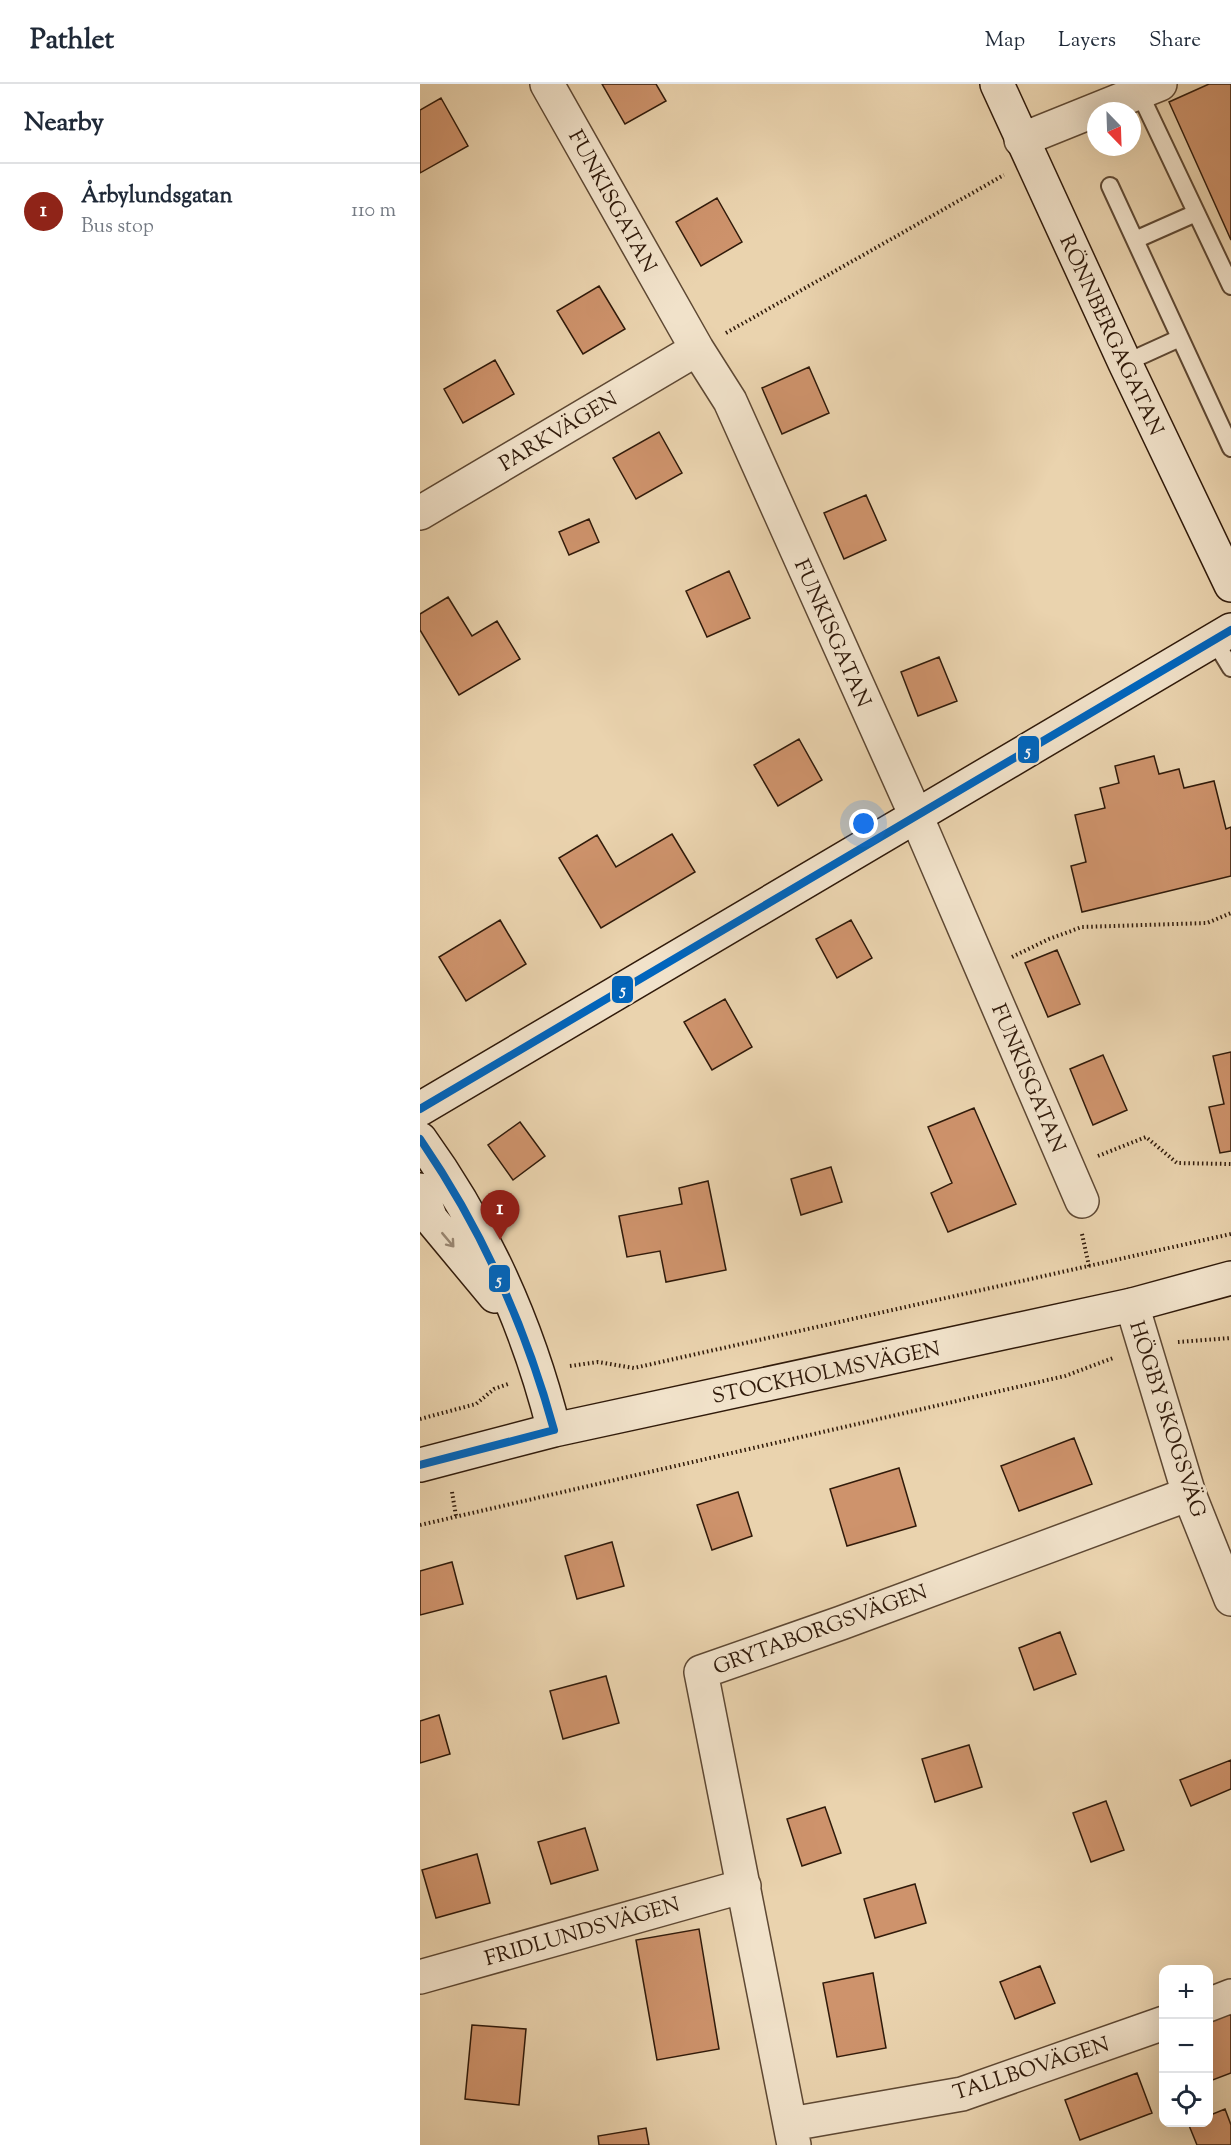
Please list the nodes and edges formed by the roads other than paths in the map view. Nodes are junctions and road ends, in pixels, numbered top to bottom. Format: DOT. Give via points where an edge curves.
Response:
graph roads {
  1 [pos="547,84"];
  2 [pos="997,84"];
  3 [pos="1149,88"];
  4 [pos="1022,140"];
  5 [pos="1110,186"];
  6 [pos="1196,213"];
  7 [pos="1135,240"];
  8 [pos="1231,286"];
  9 [pos="1180,338"];
  10 [pos="697,349"];
  11 [pos="1125,363"];
  12 [pos="1231,448"];
  13 [pos="420,513"];
  14 [pos="1231,585"];
  15 [pos="1223,635"];
  16 [pos="1231,668"];
  17 [pos="917,818"];
  18 [pos="420,1109"];
  19 [pos="420,1139"];
  20 [pos="420,1190"];
  21 [pos="1082,1201"];
  22 [pos="1231,1278"];
  23 [pos="1132,1305"];
  24 [pos="525,1332"];
  25 [pos="554,1430"];
  26 [pos="420,1465"];
  27 [pos="1189,1494"];
  28 [pos="1231,1599"];
  29 [pos="744,1886"];
  30 [pos="420,1977"];
  31 [pos="1231,1996"];
  32 [pos="1213,2003"];
  33 [pos="1159,2025"];
  34 [pos="793,2134"];
  1 -- 10 [label="street, FUNKISGATAN"];
  2 -- 4 [label="street, RÖNNBERGAGATAN"];
  3 -- 4 [label="street"];
  3 -- 6 [label="lane"];
  4 -- 11 [label="street, RÖNNBERGAGATAN"];
  5 -- 7 [label="lane"];
  6 -- 7 [label="lane"];
  6 -- 8 [label="lane"];
  7 -- 9 [label="lane"];
  9 -- 11 [label="lane"];
  9 -- 12 [label="lane"];
  10 -- 13 [label="street, PARKVÄGEN"];
  10 -- 17 [label="street, FUNKISGATAN" via="730,401"];
  11 -- 14 [label="street, RÖNNBERGAGATAN"];
  15 -- 16 [label="lane"];
  15 -- 17 [label="street"];
  17 -- 18 [label="street"];
  17 -- 21 [label="street, FUNKISGATAN"];
  19 -- 24 [label="street" via="464,1204"];
  20 -- 24 [label="street, one-way" via="431,1219"];
  22 -- 23 [label="street, STOCKHOLMSVÄGEN"];
  23 -- 25 [label="street, STOCKHOLMSVÄGEN"];
  23 -- 27 [label="street, HÖGBY SKOGSVÄG"];
  24 -- 25 [label="street"];
  25 -- 26 [label="street, STOCKHOLMSVÄGEN"];
  27 -- 28 [label="street, HÖGBY SKOGSVÄG"];
  27 -- 29 [label="street, GRYTABORGSVÄGEN" via="700,1672"];
  29 -- 30 [label="street, FRIDLUNDSVÄGEN"];
  29 -- 34 [label="street, GRYTABORGSVÄGEN"];
  31 -- 32 [label="street"];
  33 -- 34 [label="street, TALLBOVÄGEN" via="962,2094"];
}
